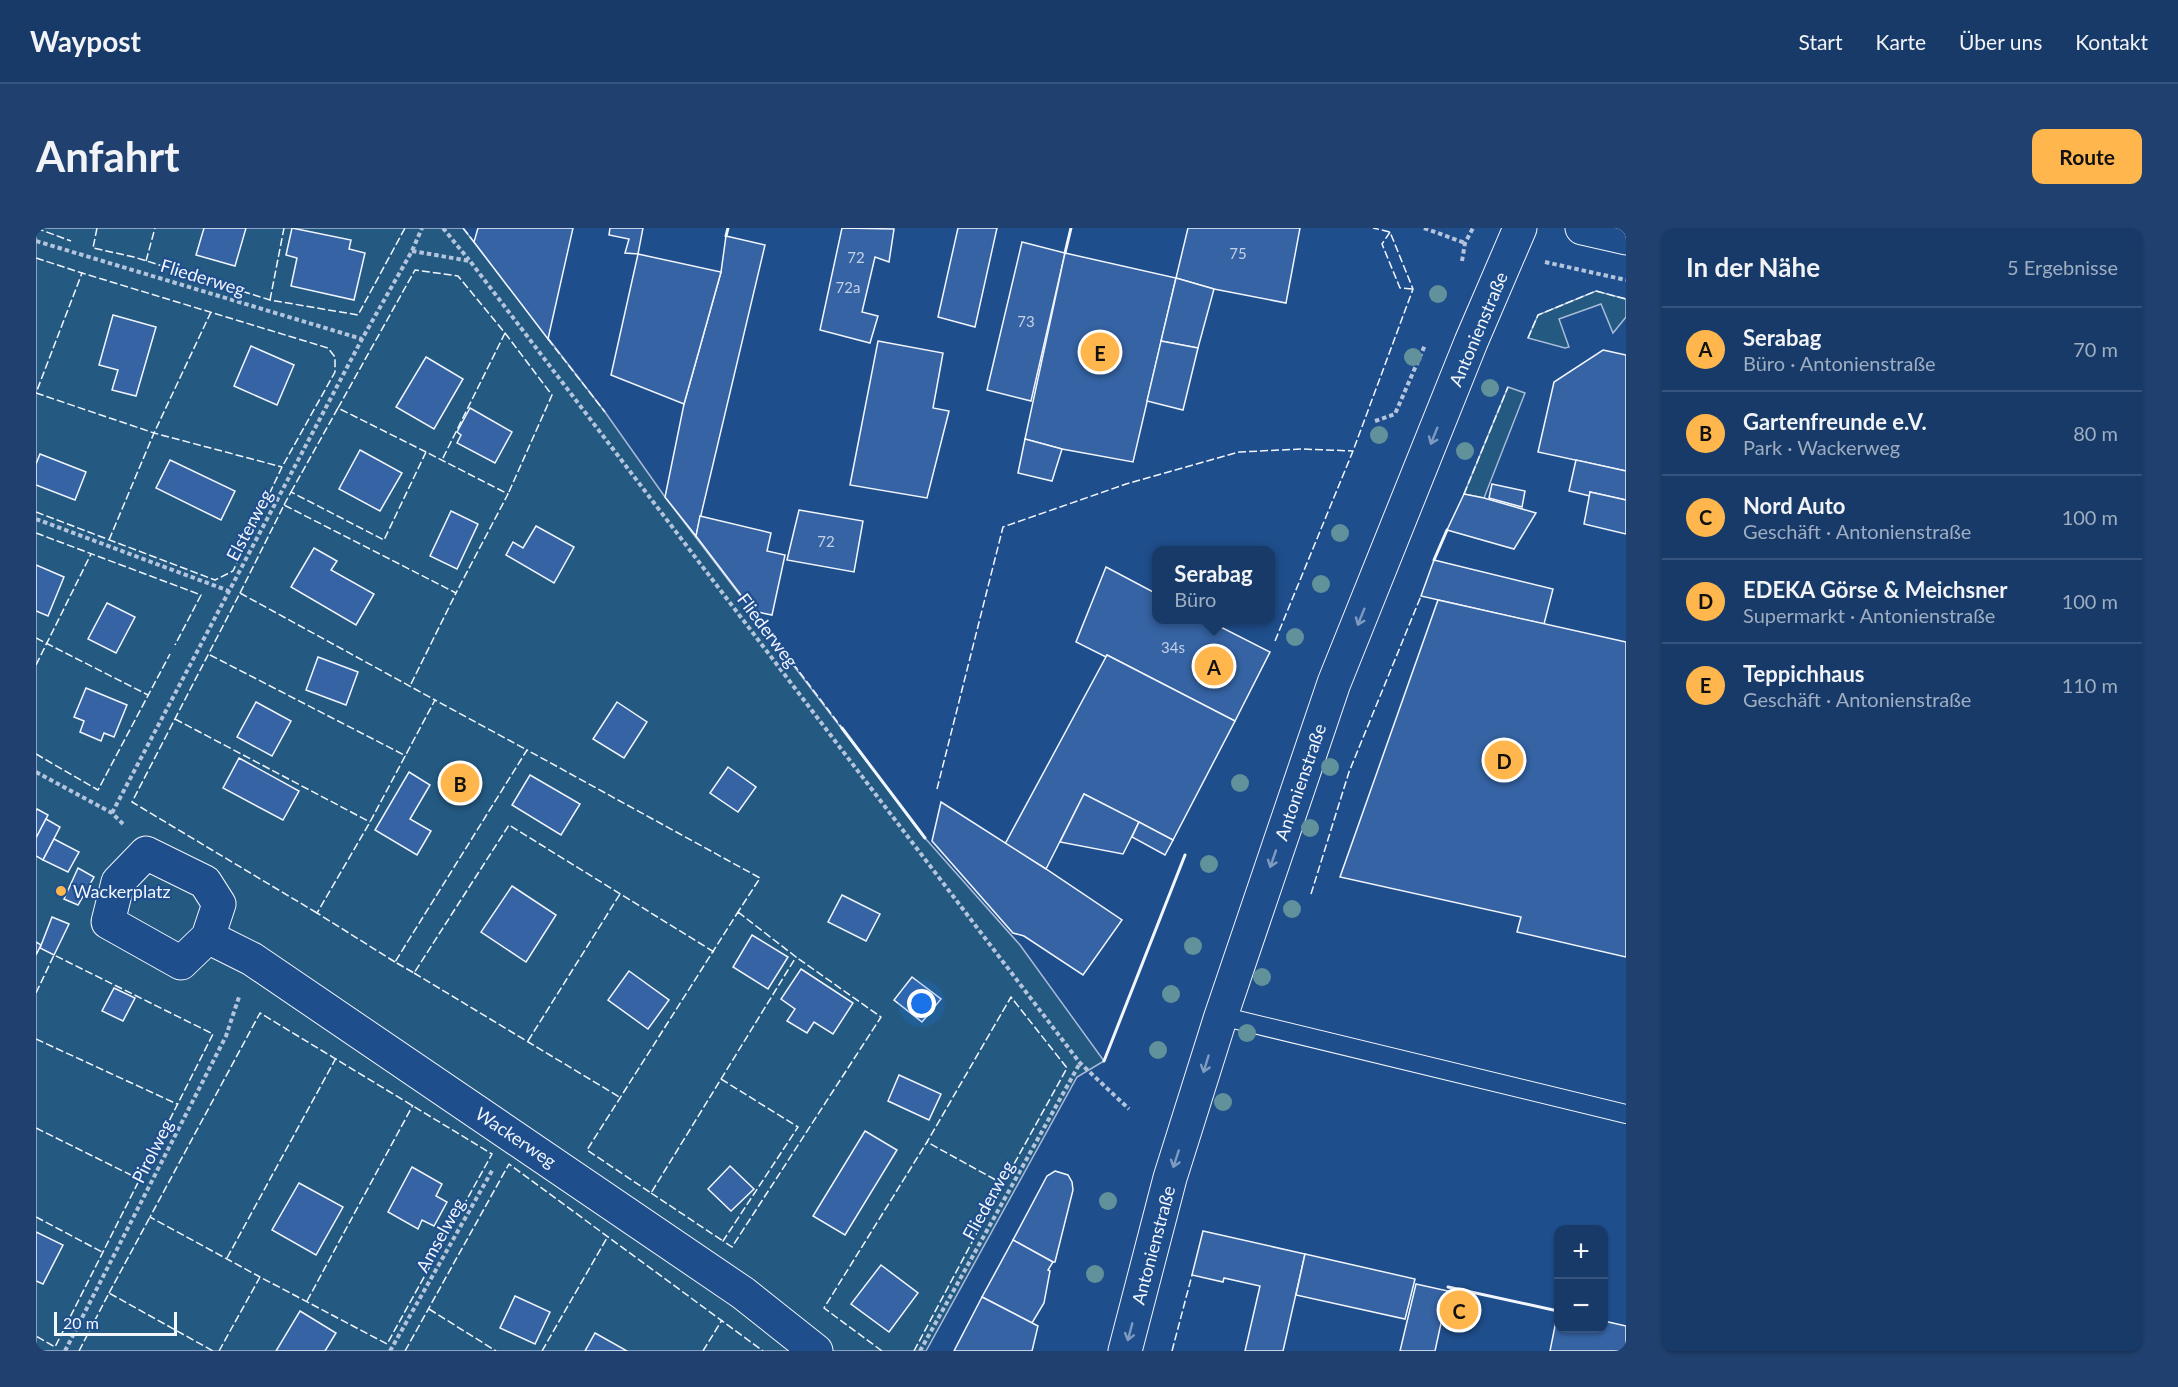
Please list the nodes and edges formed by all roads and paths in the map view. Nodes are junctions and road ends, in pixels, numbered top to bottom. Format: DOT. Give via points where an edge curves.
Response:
graph roads {
  1 [pos="422,228"];
  2 [pos="443,228"];
  3 [pos="1424,228"];
  4 [pos="1473,228"];
  5 [pos="1520,228"];
  6 [pos="1582,228"];
  7 [pos="1468,237"];
  8 [pos="1626,238"];
  9 [pos="36,241"];
  10 [pos="1473,246"];
  11 [pos="412,251"];
  12 [pos="470,261"];
  13 [pos="1582,271"];
  14 [pos="1626,280"];
  15 [pos="362,339"];
  16 [pos="1427,341"];
  17 [pos="1375,421"];
  18 [pos="36,519"];
  19 [pos="229,591"];
  20 [pos="36,772"];
  21 [pos="112,813"];
  22 [pos="146,853"];
  23 [pos="208,937"];
  24 [pos="252,959"];
  25 [pos="1221,1016"];
  26 [pos="1080,1063"];
  27 [pos="1129,1109"];
  28 [pos="1626,1114"];
  29 [pos="503,1128"];
  30 [pos="65,1351"];
  31 [pos="390,1351"];
  32 [pos="816,1351"];
  33 [pos="920,1351"];
  34 [pos="1125,1351"];
  1 -- 11 [label="path, Elsterweg"];
  2 -- 12 [label="path, Fliederweg"];
  3 -- 10 [label="path"];
  4 -- 7 [label="path"];
  5 -- 25 [label="main road, Antonienstraße, one-way" via="1334,683"];
  6 -- 8 [label="main road"];
  9 -- 15 [label="path, Fliederweg"];
  11 -- 12 [label="path"];
  11 -- 15 [label="path, Elsterweg"];
  12 -- 26 [label="path, Fliederweg"];
  13 -- 14 [label="path"];
  15 -- 19 [label="path, Elsterweg"];
  16 -- 17 [label="path" via="1395,414"];
  18 -- 19 [label="path"];
  19 -- 21 [label="path, Elsterweg"];
  20 -- 21 [label="path"];
  21 -- 22 [label="path"];
  22 -- 23 [label="main road" via="205,882 219,904"];
  22 -- 23 [label="main road" via="118,882 108,922 181,963"];
  23 -- 24 [label="main road, Wackerweg"];
  24 -- 29 [label="main road, Wackerweg"];
  24 -- 30 [label="path, Pirolweg" via="226,1036"];
  25 -- 28 [label="lane"];
  25 -- 34 [label="main road, Antonienstraße, one-way" via="1170,1178"];
  26 -- 27 [label="path, Fliederweg"];
  26 -- 33 [label="path, Fliederweg"];
  29 -- 31 [label="path, Amselweg" via="494,1167"];
  29 -- 32 [label="main road, Wackerweg" via="743,1293"];
}
